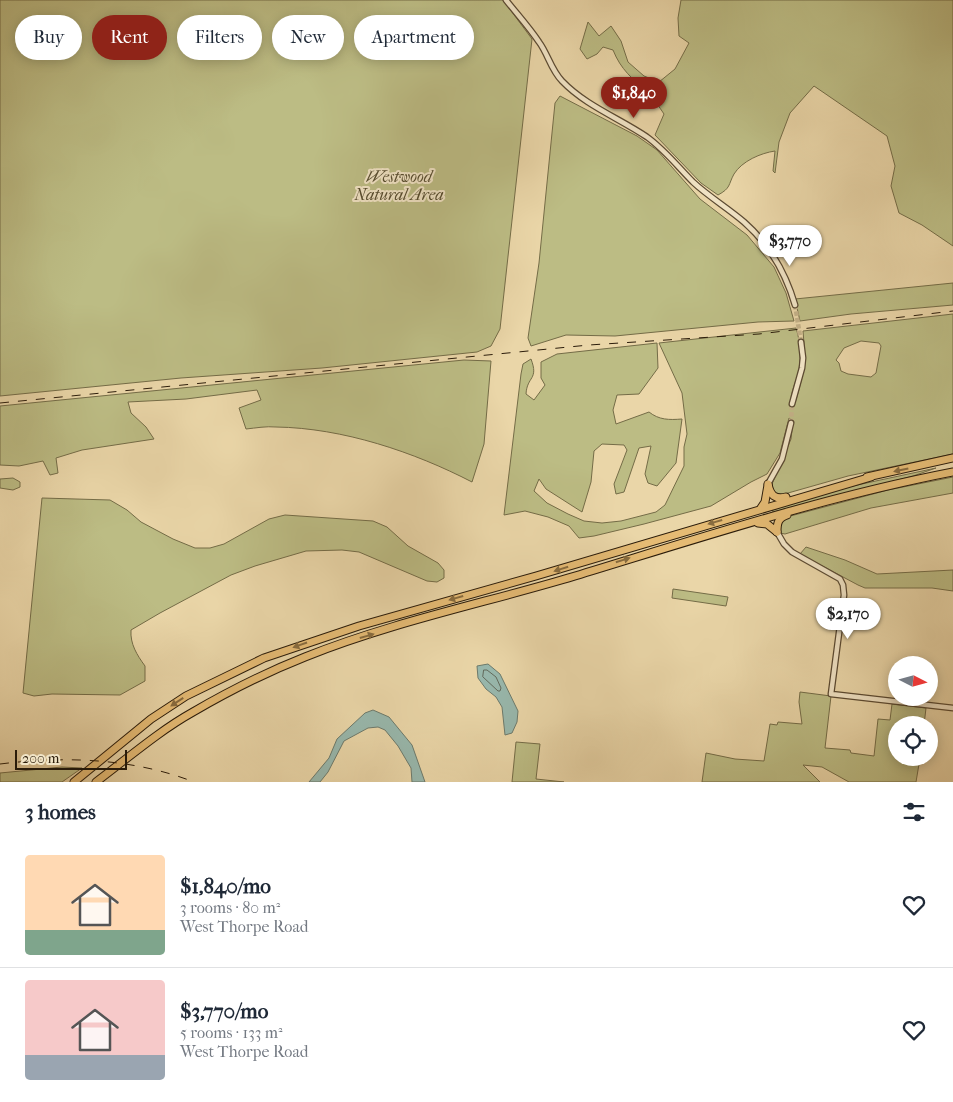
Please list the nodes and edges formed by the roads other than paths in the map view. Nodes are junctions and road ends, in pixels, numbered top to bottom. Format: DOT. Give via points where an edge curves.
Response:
graph roads {
  1 [pos="506,0"];
  2 [pos="795,305"];
  3 [pos="801,342"];
  4 [pos="792,404"];
  5 [pos="791,423"];
  6 [pos="953,460"];
  7 [pos="953,472"];
  8 [pos="871,477"];
  9 [pos="768,484"];
  10 [pos="862,492"];
  11 [pos="761,508"];
  12 [pos="743,525"];
  13 [pos="777,532"];
  14 [pos="536,576"];
  15 [pos="480,603"];
  16 [pos="953,708"];
  17 [pos="75,781"];
  18 [pos="96,782"];
  1 -- 2 [label="street" via="541,43 563,82 591,104 648,138 713,200 744,222 774,258 789,284"];
  3 -- 4 [label="street" via="802,368"];
  5 -- 9 [label="street" via="782,459"];
  6 -- 8 [label="highway, one-way"];
  7 -- 10 [label="highway"];
  8 -- 9 [label="highway" via="781,498 771,494"];
  8 -- 11 [label="highway"];
  9 -- 11 [label="highway"];
  10 -- 12 [label="highway"];
  10 -- 13 [label="highway" via="783,516 777,523"];
  11 -- 14 [label="highway, one-way"];
  12 -- 13 [label="highway" via="767,524"];
  15 -- 12 [label="highway, one-way" via="486,606"];
  13 -- 16 [label="street" via="792,552 841,581 843,587 831,694"];
  14 -- 15 [label="highway" via="482,594"];
  14 -- 17 [label="highway, one-way" via="359,626 264,658 186,696 151,719"];
  18 -- 15 [label="highway, one-way" via="191,713 252,680 358,638"];
}
